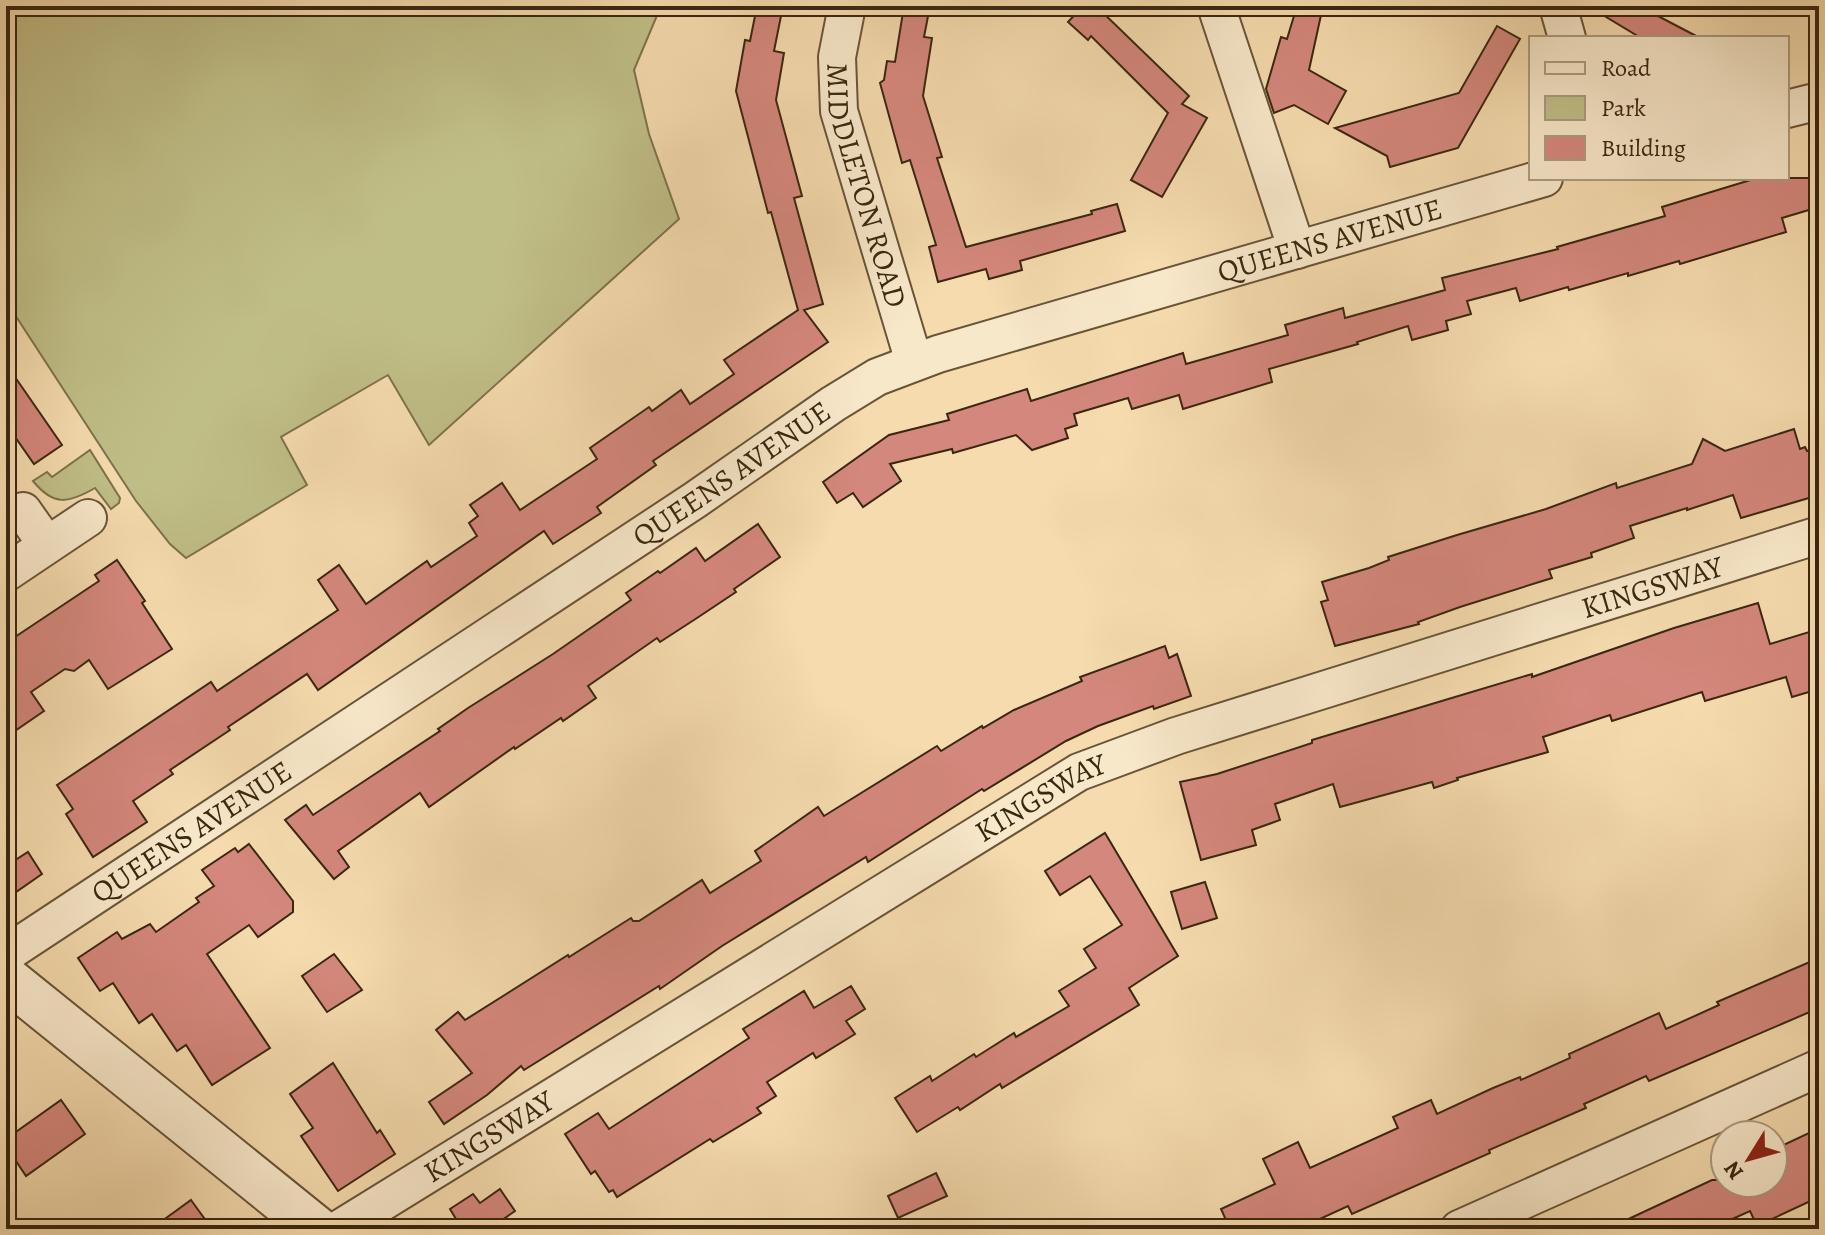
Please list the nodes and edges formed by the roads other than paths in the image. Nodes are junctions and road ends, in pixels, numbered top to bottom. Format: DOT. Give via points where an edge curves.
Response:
graph roads {
  1 [pos="847,6"];
  2 [pos="1216,6"];
  3 [pos="1558,6"];
  4 [pos="1566,36"];
  5 [pos="1819,101"];
  6 [pos="1789,108"];
  7 [pos="1537,180"];
  8 [pos="1297,250"];
  9 [pos="914,362"];
  10 [pos="23,511"];
  11 [pos="88,518"];
  12 [pos="1819,535"];
  13 [pos="47,545"];
  14 [pos="6,573"];
  15 [pos="6,954"];
  16 [pos="6,978"];
  17 [pos="1819,1068"];
  18 [pos="317,1229"];
  19 [pos="339,1229"];
  20 [pos="1459,1229"];
  1 -- 9 [label="street, MIDDLETON ROAD" via="837,57 839,111"];
  2 -- 8 [label="street"];
  3 -- 4 [label="street"];
  5 -- 6 [label="street"];
  7 -- 8 [label="street, QUEENS AVENUE"];
  8 -- 9 [label="street, QUEENS AVENUE"];
  9 -- 15 [label="street, QUEENS AVENUE" via="833,404"];
  10 -- 13 [label="street"];
  11 -- 13 [label="street"];
  12 -- 19 [label="street, KINGSWAY" via="1176,736 1079,772"];
  13 -- 14 [label="street"];
  16 -- 18 [label="street"];
  17 -- 20 [label="street"];
}
